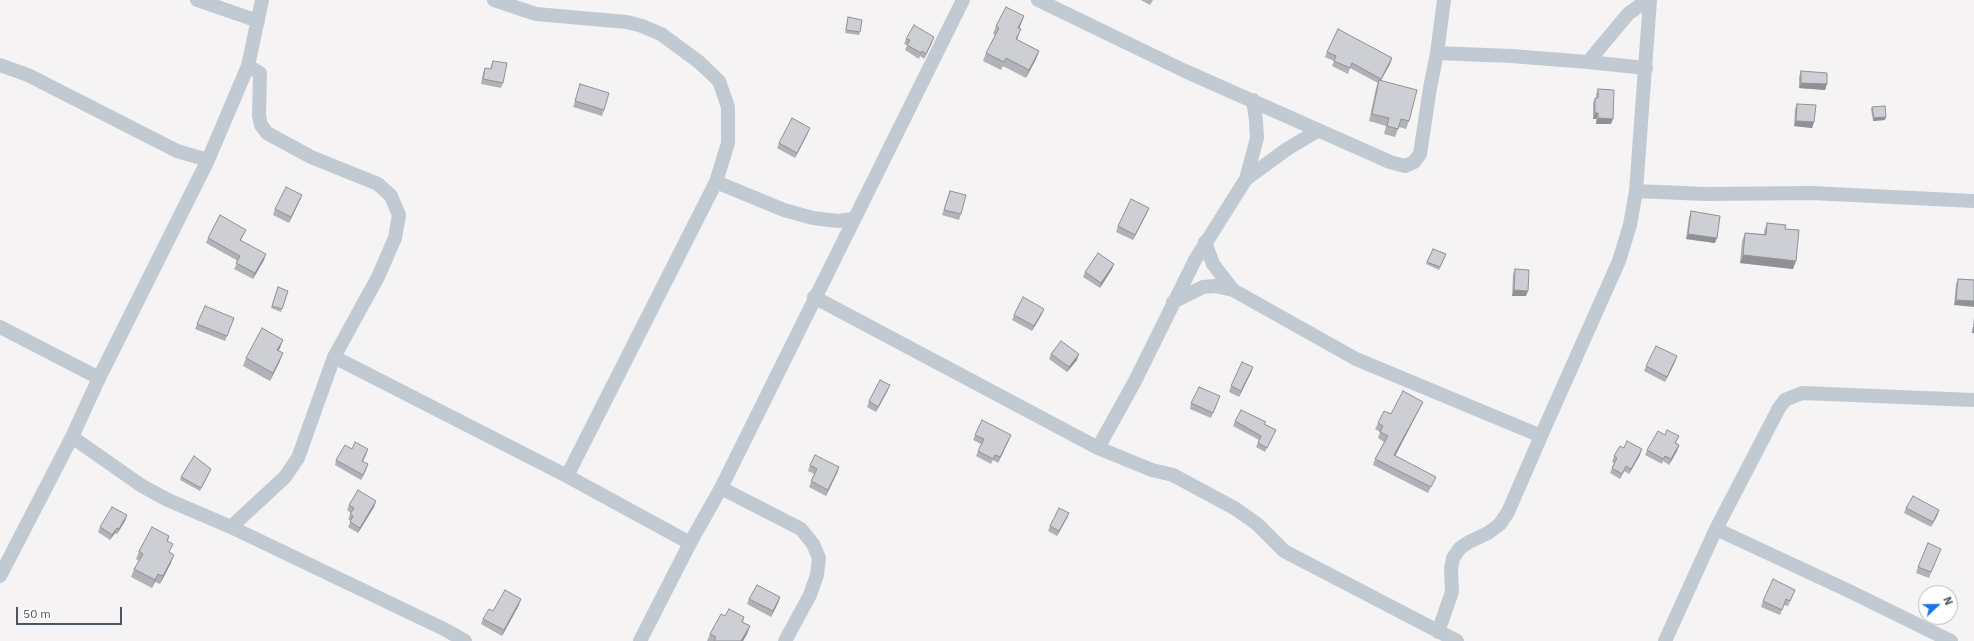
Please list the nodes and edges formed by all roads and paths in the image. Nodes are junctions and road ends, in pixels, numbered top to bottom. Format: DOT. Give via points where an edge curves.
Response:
graph roads {
  1 [pos="197,0"];
  2 [pos="262,0"];
  3 [pos="494,0"];
  4 [pos="963,0"];
  5 [pos="1038,0"];
  6 [pos="1444,0"];
  7 [pos="1648,0"];
  8 [pos="258,21"];
  9 [pos="1437,53"];
  10 [pos="1588,62"];
  11 [pos="0,65"];
  12 [pos="248,66"];
  13 [pos="1646,68"];
  14 [pos="1253,100"];
  15 [pos="1319,130"];
  16 [pos="208,160"];
  17 [pos="1246,179"];
  18 [pos="716,182"];
  19 [pos="1636,191"];
  20 [pos="1974,201"];
  21 [pos="853,219"];
  22 [pos="1205,242"];
  23 [pos="1233,290"];
  24 [pos="814,297"];
  25 [pos="1173,302"];
  26 [pos="0,327"];
  27 [pos="334,357"];
  28 [pos="99,378"];
  29 [pos="1974,400"];
  30 [pos="1541,436"];
  31 [pos="72,437"];
  32 [pos="1098,448"];
  33 [pos="567,476"];
  34 [pos="721,488"];
  35 [pos="231,527"];
  36 [pos="1716,529"];
  37 [pos="690,544"];
  38 [pos="0,576"];
  39 [pos="1438,632"];
  40 [pos="465,641"];
  41 [pos="640,641"];
  42 [pos="785,641"];
  43 [pos="1457,641"];
  44 [pos="1665,641"];
  45 [pos="1951,641"];
  1 -- 8 [label="street"];
  2 -- 8 [label="street"];
  3 -- 18 [label="street" via="536,14 627,22 642,26 661,34 699,62 718,81 728,107 728,143"];
  4 -- 21 [label="street"];
  5 -- 14 [label="street" via="1185,71"];
  6 -- 9 [label="street"];
  7 -- 10 [label="street" via="1628,14"];
  7 -- 13 [label="street"];
  8 -- 12 [label="street"];
  9 -- 10 [label="street"];
  9 -- 15 [label="street" via="1420,154 1414,162 1405,166 1390,162"];
  10 -- 13 [label="street"];
  11 -- 16 [label="street" via="28,75 172,148"];
  12 -- 16 [label="street"];
  12 -- 27 [label="street" via="260,73 259,116 261,125 267,133 322,163 378,184 391,196 399,215 395,238 378,277"];
  13 -- 19 [label="street"];
  14 -- 15 [label="street"];
  14 -- 17 [label="street" via="1257,138"];
  15 -- 17 [label="street" via="1287,149"];
  16 -- 28 [label="street"];
  17 -- 22 [label="street"];
  18 -- 21 [label="street" via="784,210 813,218 838,221"];
  18 -- 33 [label="street"];
  19 -- 20 [label="street" via="1705,194 1812,193"];
  19 -- 30 [label="street" via="1630,225 1619,261"];
  21 -- 24 [label="street"];
  22 -- 23 [label="street" via="1214,264"];
  22 -- 25 [label="street"];
  23 -- 25 [label="street" via="1215,286 1203,288"];
  23 -- 30 [label="street" via="1356,359"];
  24 -- 32 [label="street"];
  24 -- 34 [label="street"];
  25 -- 32 [label="street" via="1135,381"];
  26 -- 28 [label="street"];
  27 -- 33 [label="street"];
  27 -- 35 [label="street" via="298,458 285,477"];
  28 -- 31 [label="street"];
  29 -- 36 [label="street" via="1802,393 1793,395 1779,408"];
  30 -- 39 [label="street" via="1508,512 1500,524 1468,542 1453,558 1452,592"];
  31 -- 35 [label="street" via="142,486"];
  31 -- 38 [label="street"];
  32 -- 39 [label="street" via="1152,470 1173,475 1236,509 1257,524 1284,551"];
  33 -- 37 [label="street"];
  34 -- 37 [label="street"];
  34 -- 42 [label="street" via="800,529 813,544 819,558 817,575 810,595"];
  35 -- 40 [label="street"];
  36 -- 44 [label="street"];
  36 -- 45 [label="street"];
  37 -- 41 [label="street"];
  39 -- 43 [label="street"];
}
